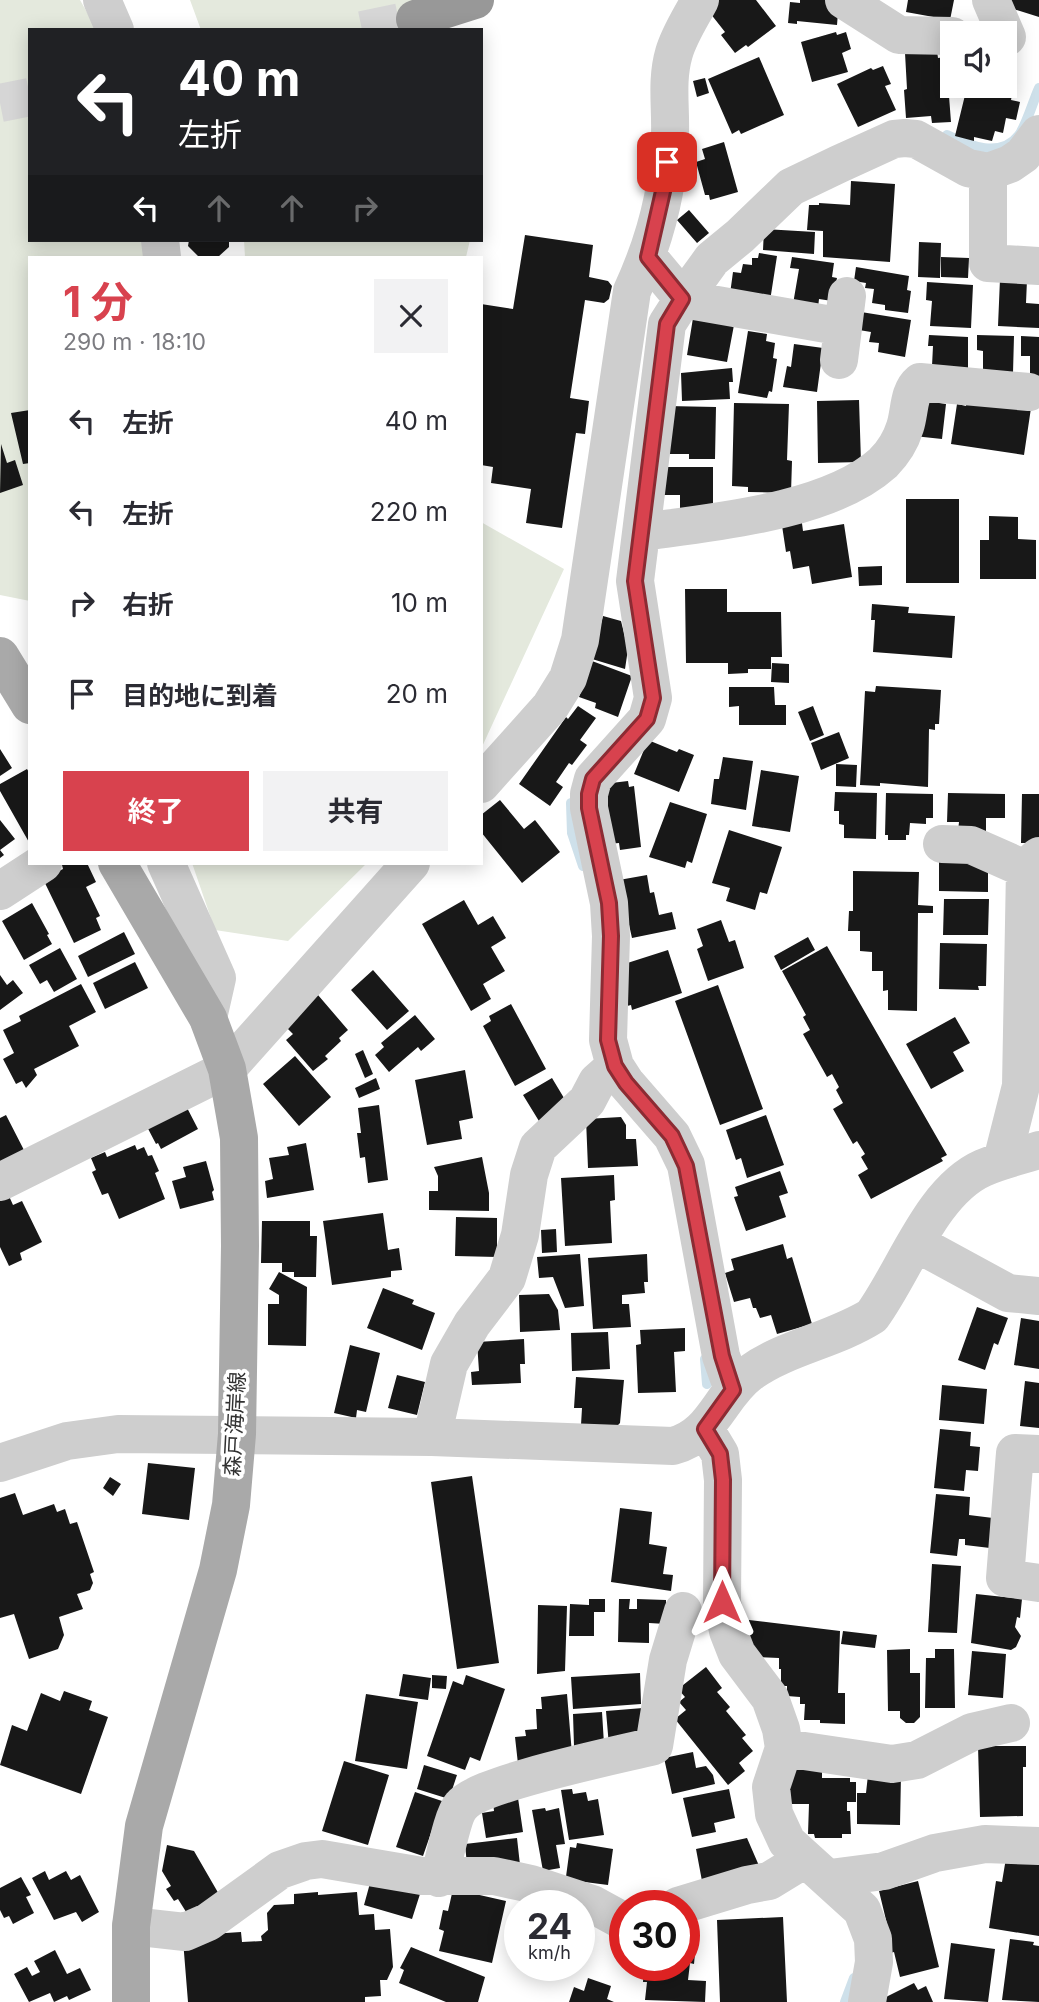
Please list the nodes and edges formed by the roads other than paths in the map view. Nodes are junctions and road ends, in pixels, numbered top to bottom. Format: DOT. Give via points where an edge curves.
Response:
graph roads {
  1 [pos="102,0"];
  2 [pos="475,0"];
  3 [pos="700,0"];
  4 [pos="844,0"];
  5 [pos="991,0"];
  6 [pos="415,19"];
  7 [pos="1006,21"];
  8 [pos="114,28"];
  9 [pos="940,36"];
  10 [pos="1039,134"];
  11 [pos="988,172"];
  12 [pos="651,260"];
  13 [pos="1039,266"];
  14 [pos="680,296"];
  15 [pos="843,327"];
  16 [pos="1029,392"];
  17 [pos="642,532"];
  18 [pos="483,782"];
  19 [pos="942,844"];
  20 [pos="1032,863"];
  21 [pos="40,865"];
  22 [pos="118,865"];
  23 [pos="167,865"];
  24 [pos="409,865"];
  25 [pos="0,891"];
  26 [pos="208,1018"];
  27 [pos="227,1069"];
  28 [pos="606,1073"];
  29 [pos="1039,1150"];
  30 [pos="1002,1161"];
  31 [pos="0,1182"];
  32 [pos="916,1243"];
  33 [pos="1039,1296"];
  34 [pos="733,1390"];
  35 [pos="705,1429"];
  36 [pos="237,1434"];
  37 [pos="432,1437"];
  38 [pos="1039,1454"];
  39 [pos="0,1463"];
  40 [pos="1039,1583"];
  41 [pos="683,1611"];
  42 [pos="1011,1723"];
  43 [pos="784,1748"];
  44 [pos="1039,1846"];
  45 [pos="813,1866"];
  46 [pos="439,1878"];
  47 [pos="700,1899"];
  48 [pos="609,1913"];
  49 [pos="131,1926"];
  50 [pos="131,2002"];
  51 [pos="867,2002"];
  1 -- 8 [label="street"];
  2 -- 6 [label="highway"];
  3 -- 12 [label="street" via="674,53 670,136"];
  4 -- 9 [label="street" via="900,34"];
  5 -- 7 [label="street"];
  10 -- 11 [label="street" via="1023,155"];
  11 -- 13 [label="street" via="988,263"];
  11 -- 14 [label="street" via="968,168 916,139 894,139 879,145 791,187 712,259"];
  12 -- 14 [label="street"];
  12 -- 18 [label="street" via="632,291 580,640 568,678 550,707"];
  14 -- 15 [label="street"];
  14 -- 17 [label="street" via="667,324"];
  16 -- 17 [label="street" via="920,382 914,388 898,445 883,463 852,485 758,515"];
  17 -- 28 [label="street" via="635,581 653,698 647,719 593,779 589,794 609,903"];
  19 -- 20 [label="street" via="971,845"];
  20 -- 30 [label="street" via="1021,1086"];
  21 -- 25 [label="street"];
  22 -- 26 [label="main road, 森戸海岸線"];
  23 -- 26 [label="street" via="216,978"];
  24 -- 27 [label="street"];
  26 -- 27 [label="main road, 森戸海岸線"];
  27 -- 31 [label="street"];
  27 -- 36 [label="main road, 森戸海岸線" via="239,1138"];
  28 -- 34 [label="street" via="626,1083 672,1136 683,1157 722,1356"];
  28 -- 37 [label="street" via="587,1101 538,1147 507,1279 472,1324 449,1364"];
  29 -- 30 [label="street"];
  30 -- 32 [label="street" via="961,1182 941,1201"];
  32 -- 33 [label="street" via="1008,1293"];
  32 -- 34 [label="street" via="872,1316 855,1328 766,1363"];
  34 -- 35 [label="street"];
  35 -- 37 [label="street" via="673,1446"];
  35 -- 43 [label="street" via="720,1454 723,1480 722,1602 728,1631 737,1654 770,1698"];
  36 -- 37 [label="street"];
  36 -- 39 [label="street" via="118,1434 67,1441"];
  36 -- 49 [label="main road, 森戸海岸線" via="231,1505 218,1570 144,1825"];
  38 -- 40 [label="street" via="1016,1453 1004,1578"];
  41 -- 46 [label="street" via="668,1660 654,1746 497,1786 468,1798 458,1808"];
  42 -- 43 [label="street" via="972,1732 917,1760 892,1764"];
  43 -- 45 [label="street" via="771,1787 774,1814 787,1842"];
  44 -- 45 [label="street" via="985,1844 935,1853 884,1871"];
  45 -- 47 [label="street"];
  45 -- 51 [label="street" via="862,1910 873,1939"];
  46 -- 48 [label="street" via="494,1876 531,1884"];
  46 -- 49 [label="street" via="323,1859 306,1861 280,1870 208,1922 185,1932"];
  49 -- 50 [label="main road, 森戸海岸線"];
}
